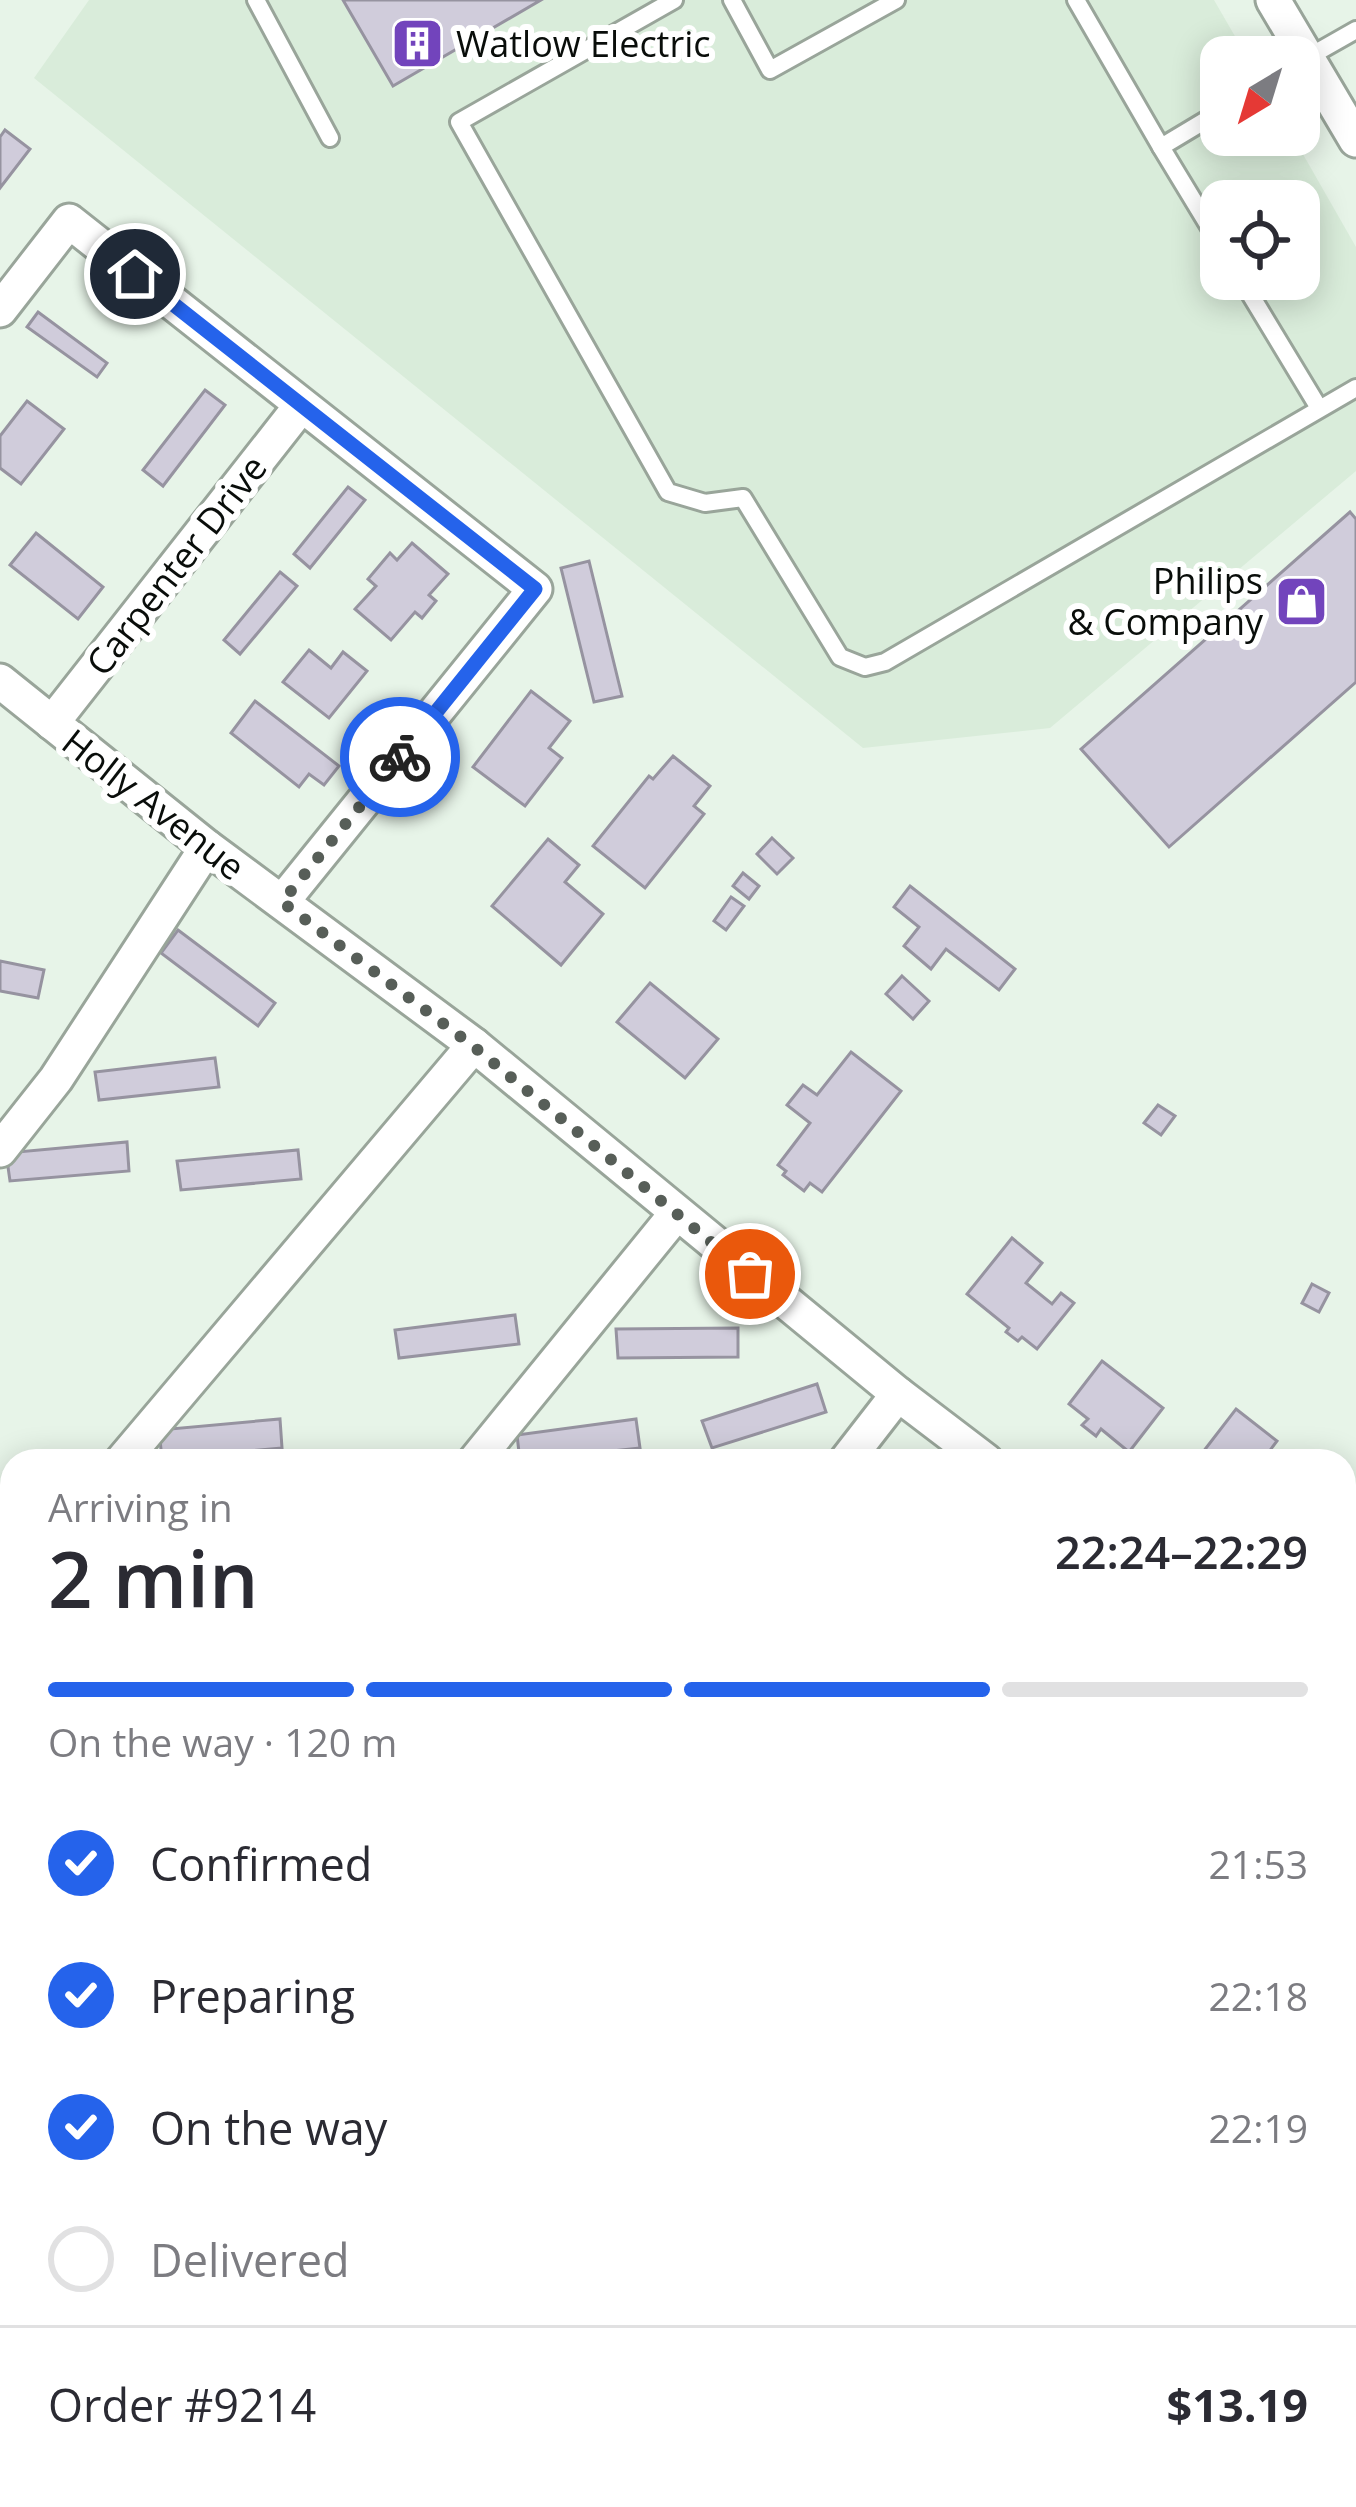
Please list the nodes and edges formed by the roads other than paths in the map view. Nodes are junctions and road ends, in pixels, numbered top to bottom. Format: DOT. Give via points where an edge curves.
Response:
graph roads {
  1 [pos="256,0"];
  2 [pos="674,0"];
  3 [pos="732,0"];
  4 [pos="896,0"];
  5 [pos="1076,0"];
  6 [pos="1273,0"];
  7 [pos="1356,30"];
  8 [pos="1291,36"];
  9 [pos="1320,50"];
  10 [pos="1320,86"];
  11 [pos="1200,123"];
  12 [pos="330,138"];
  13 [pos="1356,140"];
  14 [pos="1161,147"];
  15 [pos="1200,211"];
  16 [pos="1254,300"];
  17 [pos="0,310"];
  18 [pos="1356,388"];
  19 [pos="300,407"];
  20 [pos="1319,408"];
  21 [pos="0,681"];
  22 [pos="52,723"];
  23 [pos="207,847"];
  24 [pos="282,902"];
  25 [pos="473,1046"];
  26 [pos="0,1150"];
  27 [pos="676,1214"];
  28 [pos="898,1394"];
  29 [pos="132,1449"];
  30 [pos="485,1449"];
  31 [pos="855,1449"];
  32 [pos="970,1449"];
  1 -- 12 [label="lane"];
  2 -- 20 [label="lane" via="459,122 668,492 705,503 743,498 840,657 865,667 885,662"];
  3 -- 4 [label="lane" via="770,70"];
  5 -- 14 [label="lane"];
  6 -- 8 [label="street"];
  7 -- 9 [label="lane"];
  10 -- 13 [label="street"];
  11 -- 14 [label="lane"];
  14 -- 15 [label="lane"];
  16 -- 20 [label="lane"];
  17 -- 19 [label="street" via="69,221"];
  18 -- 20 [label="lane"];
  19 -- 22 [label="street, Carpenter Drive"];
  19 -- 24 [label="street" via="535,589"];
  21 -- 22 [label="street, Holly Avenue"];
  22 -- 23 [label="street, Holly Avenue"];
  23 -- 24 [label="street, Holly Avenue"];
  23 -- 26 [label="street" via="56,1079"];
  24 -- 25 [label="street, Holly Avenue"];
  25 -- 27 [label="street, Holly Avenue"];
  25 -- 29 [label="street"];
  27 -- 28 [label="street, Holly Avenue"];
  27 -- 30 [label="street"];
  28 -- 31 [label="street"];
  28 -- 32 [label="street, Holly Avenue"];
}
